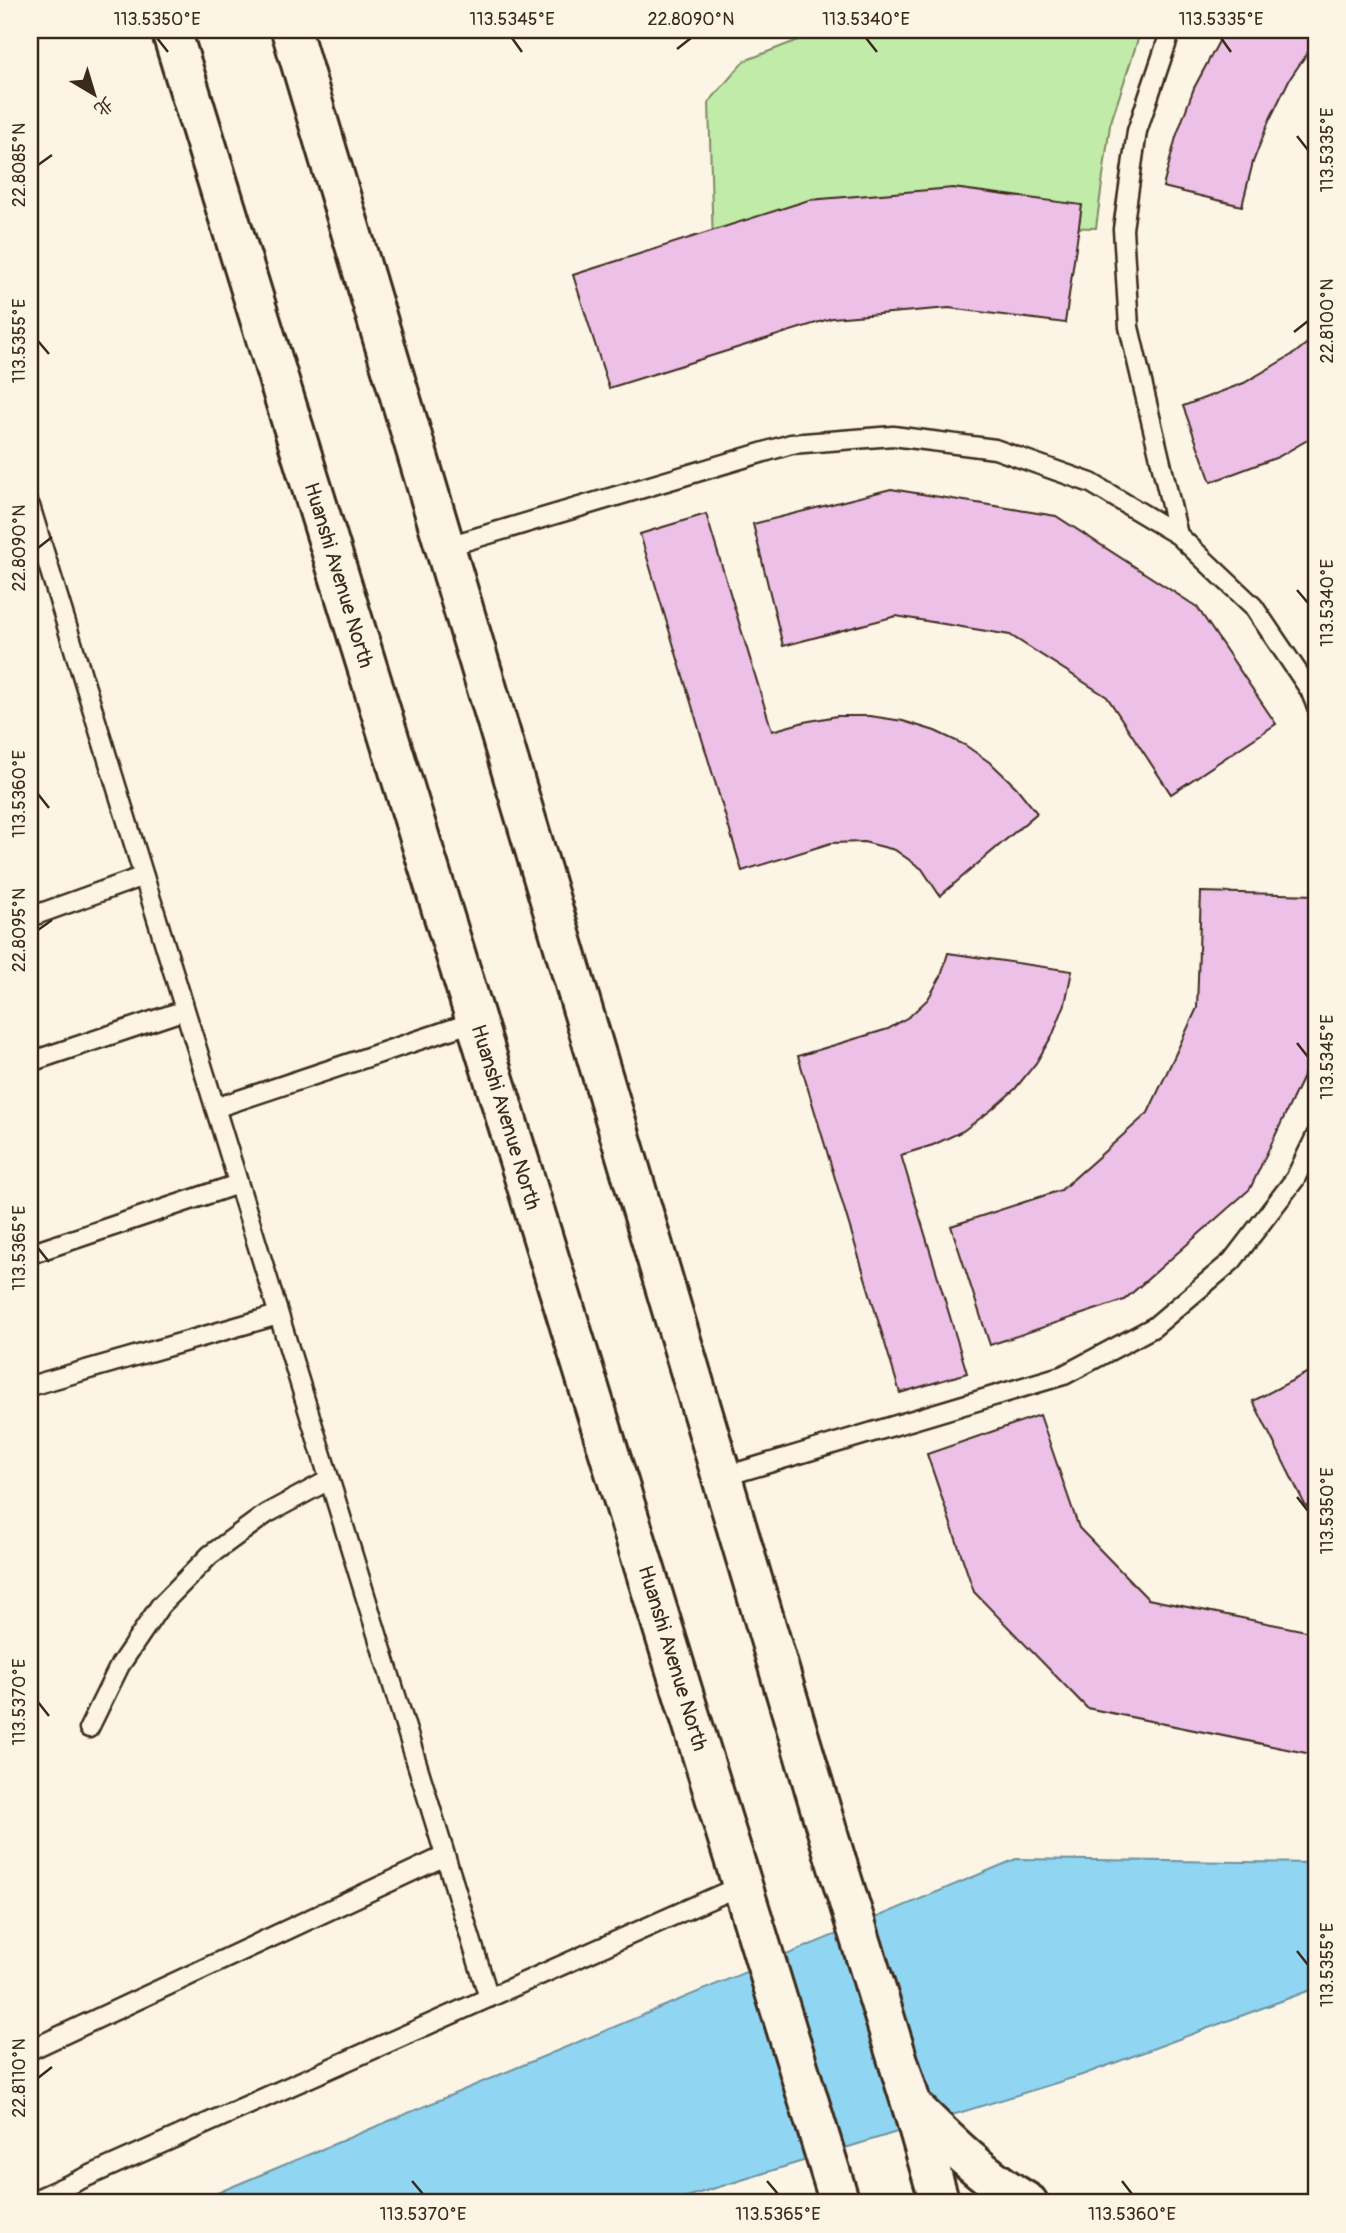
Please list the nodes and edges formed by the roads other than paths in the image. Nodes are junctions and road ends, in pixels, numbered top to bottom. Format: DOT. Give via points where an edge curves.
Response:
graph roads {
  1 [pos="171,30"];
  2 [pos="291,30"];
  3 [pos="1171,30"];
  4 [pos="30,506"];
  5 [pos="1178,536"];
  6 [pos="445,547"];
  7 [pos="1316,705"];
  8 [pos="144,877"];
  9 [pos="30,917"];
  10 [pos="185,1010"];
  11 [pos="476,1021"];
  12 [pos="30,1062"];
  13 [pos="215,1108"];
  14 [pos="1316,1136"];
  15 [pos="238,1184"];
  16 [pos="30,1254"];
  17 [pos="278,1315"];
  18 [pos="30,1386"];
  19 [pos="722,1477"];
  20 [pos="329,1480"];
  21 [pos="89,1728"];
  22 [pos="445,1856"];
  23 [pos="742,1885"];
  24 [pos="489,1998"];
  25 [pos="30,2050"];
  26 [pos="912,2105"];
  27 [pos="30,2202"];
  28 [pos="840,2203"];
  29 [pos="940,2203"];
  30 [pos="1028,2203"];
  1 -- 11 [label="main road, Huanshi Avenue North"];
  2 -- 6 [label="main road"];
  3 -- 5 [label="lane" via="1137,131 1123,229 1129,327"];
  4 -- 8 [label="lane"];
  5 -- 6 [label="lane" via="1091,483 995,449 893,436 791,444"];
  5 -- 7 [label="lane" via="1253,606"];
  6 -- 19 [label="main road"];
  8 -- 9 [label="lane"];
  8 -- 10 [label="lane"];
  10 -- 12 [label="lane"];
  10 -- 13 [label="lane"];
  11 -- 13 [label="lane"];
  11 -- 23 [label="main road, Huanshi Avenue North"];
  13 -- 15 [label="lane"];
  14 -- 19 [label="lane" via="1295,1179 1232,1261 1154,1327 1064,1375"];
  15 -- 16 [label="lane"];
  15 -- 17 [label="lane"];
  17 -- 18 [label="lane"];
  17 -- 20 [label="lane"];
  19 -- 26 [label="main road"];
  20 -- 21 [label="lane" via="266,1514 210,1555 160,1606 120,1665"];
  20 -- 22 [label="lane"];
  22 -- 24 [label="lane"];
  22 -- 25 [label="lane"];
  23 -- 24 [label="lane"];
  23 -- 28 [label="main road, Huanshi Avenue North"];
  24 -- 27 [label="lane"];
  26 -- 29 [label="main road"];
  26 -- 30 [label="main road" via="956,2151"];
}
